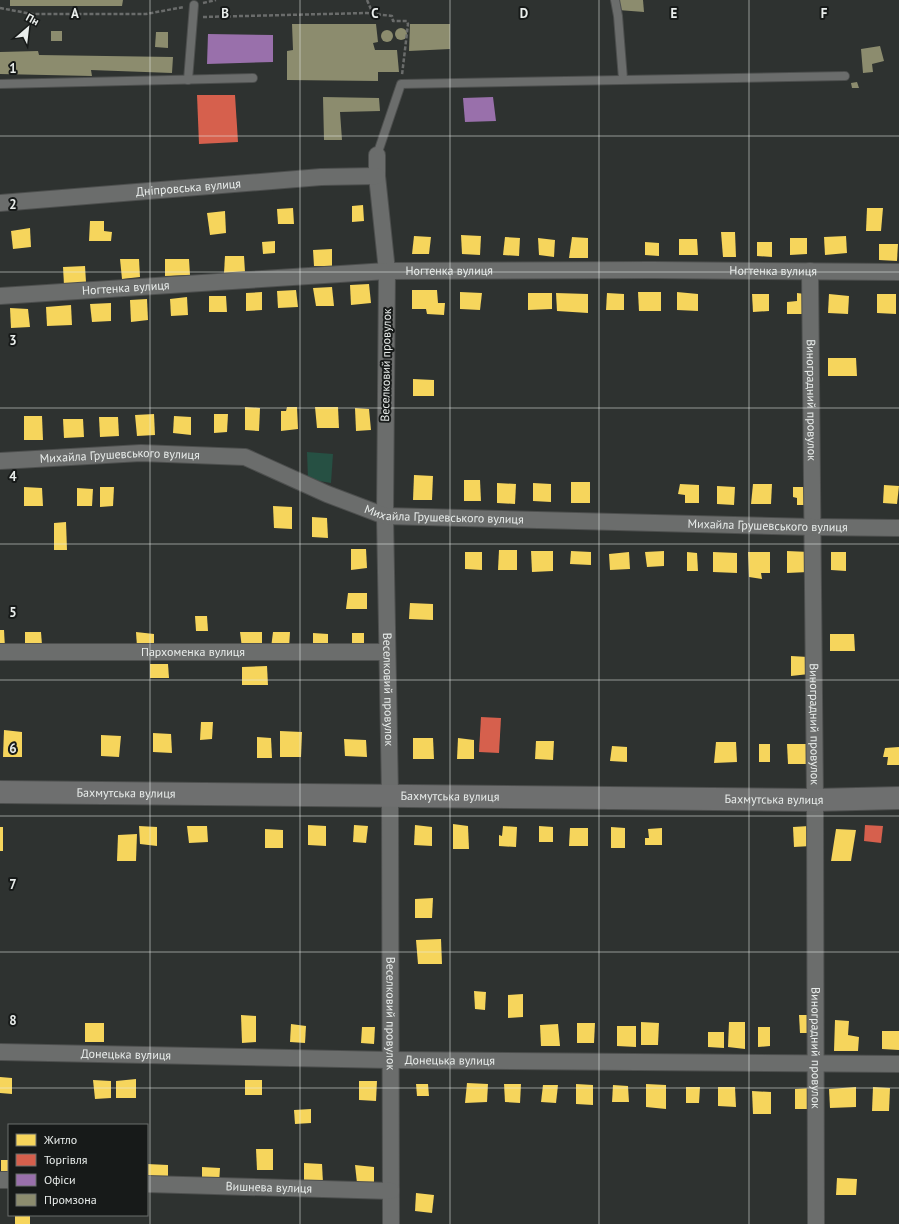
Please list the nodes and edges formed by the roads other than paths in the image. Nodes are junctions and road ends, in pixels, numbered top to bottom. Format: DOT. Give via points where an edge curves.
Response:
graph roads {
  1 [pos="615,0"];
  2 [pos="194,5"];
  3 [pos="845,76"];
  4 [pos="253,78"];
  5 [pos="623,79"];
  6 [pos="188,80"];
  7 [pos="0,84"];
  8 [pos="377,155"];
  9 [pos="377,176"];
  10 [pos="0,203"];
  11 [pos="387,271"];
  12 [pos="810,271"];
  13 [pos="899,272"];
  14 [pos="0,296"];
  15 [pos="0,461"];
  16 [pos="385,516"];
  17 [pos="812,527"];
  18 [pos="899,528"];
  19 [pos="0,652"];
  20 [pos="387,652"];
  21 [pos="0,792"];
  22 [pos="390,795"];
  23 [pos="899,798"];
  24 [pos="815,800"];
  25 [pos="0,1052"];
  26 [pos="390,1060"];
  27 [pos="816,1064"];
  28 [pos="899,1064"];
  29 [pos="148,1184"];
  30 [pos="391,1192"];
  31 [pos="391,1224"];
  32 [pos="816,1224"];
  1 -- 5 [label="lane"];
  2 -- 6 [label="lane"];
  3 -- 5 [label="lane"];
  4 -- 6 [label="lane"];
  5 -- 8 [label="lane" via="401,84"];
  6 -- 7 [label="lane"];
  8 -- 9 [label="street, Веселковий провулок"];
  9 -- 10 [label="street, Дніпровська вулиця" via="321,177"];
  9 -- 11 [label="street, Веселковий провулок"];
  11 -- 12 [label="street, Ногтенка вулиця"];
  11 -- 14 [label="street, Ногтенка вулиця"];
  11 -- 16 [label="street, Веселковий провулок"];
  12 -- 13 [label="street, Ногтенка вулиця"];
  12 -- 17 [label="street, Виноградний провулок"];
  15 -- 16 [label="street, Михайла Грушевського вулиця" via="141,453 245,457 326,494"];
  16 -- 17 [label="street, Михайла Грушевського вулиця"];
  16 -- 20 [label="street, Веселковий провулок"];
  17 -- 18 [label="street, Михайла Грушевського вулиця"];
  17 -- 24 [label="street, Виноградний провулок"];
  19 -- 20 [label="street, Пархоменка вулиця"];
  20 -- 22 [label="street, Веселковий провулок"];
  21 -- 22 [label="street, Бахмутська вулиця"];
  22 -- 24 [label="street, Бахмутська вулиця"];
  22 -- 26 [label="street, Веселковий провулок"];
  23 -- 24 [label="street, Бахмутська вулиця"];
  24 -- 27 [label="street, Виноградний провулок"];
  25 -- 26 [label="street, Донецька вулиця"];
  26 -- 27 [label="street, Донецька вулиця"];
  26 -- 30 [label="street, Веселковий провулок"];
  27 -- 28 [label="street, Донецька вулиця"];
  27 -- 32 [label="street, Виноградний провулок"];
  29 -- 30 [label="street, Вишнева вулиця"];
  30 -- 31 [label="street, Веселковий провулок"];
}
